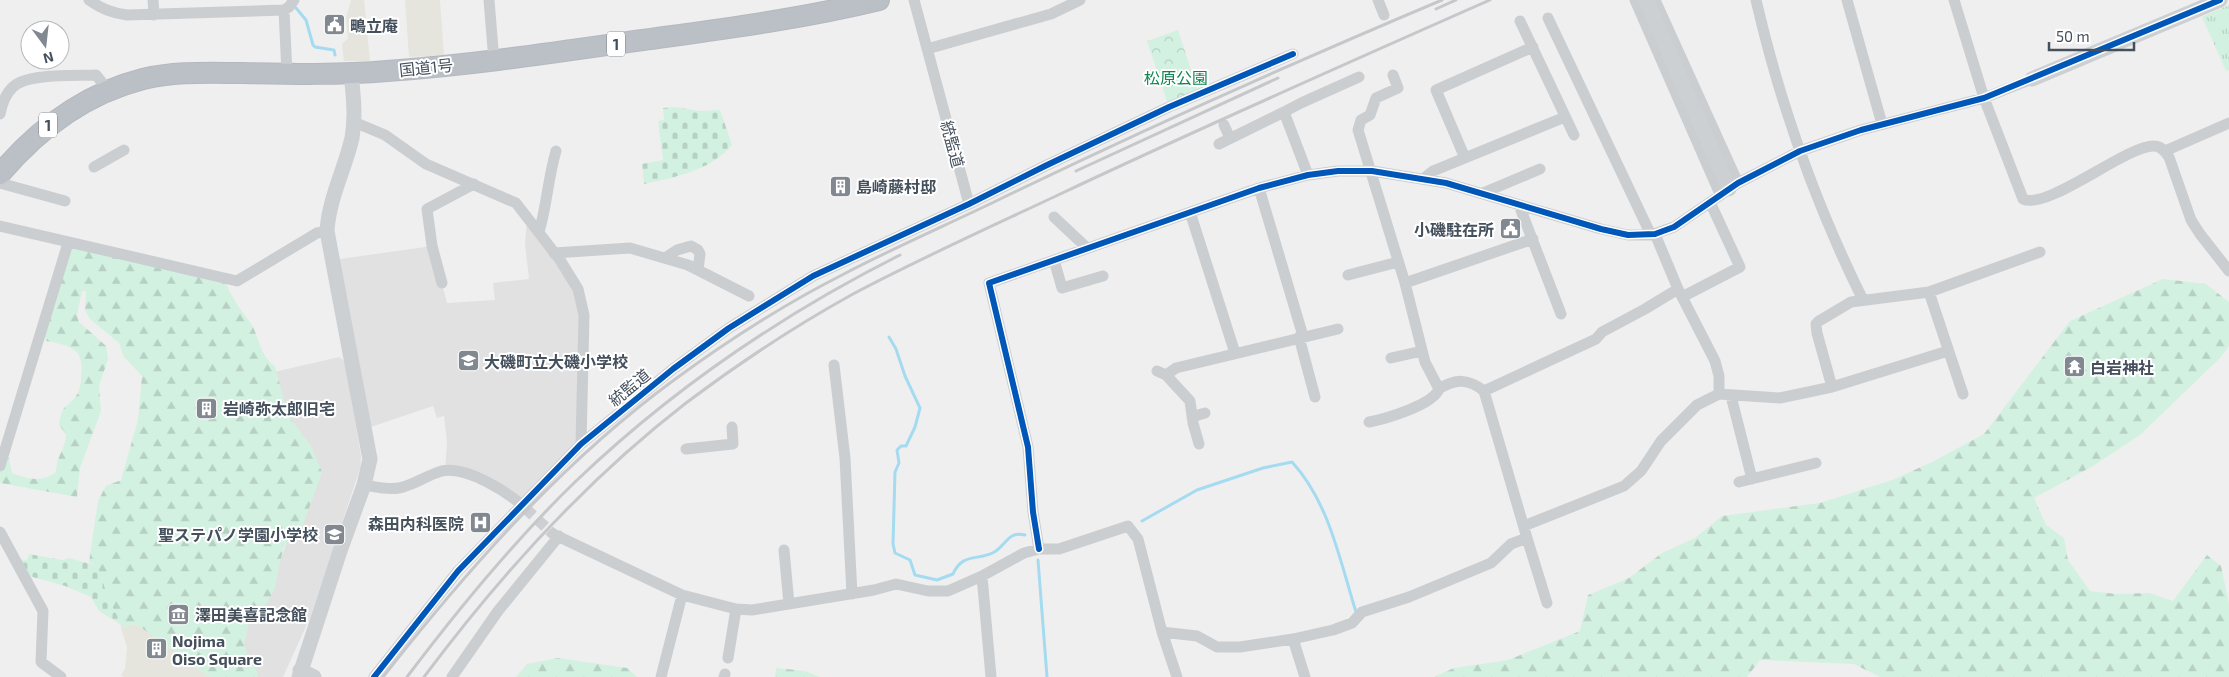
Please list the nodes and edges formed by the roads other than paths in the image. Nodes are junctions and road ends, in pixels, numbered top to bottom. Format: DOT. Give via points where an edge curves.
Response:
graph roads {
  1 [pos="89,0"];
  2 [pos="153,0"];
  3 [pos="187,0"];
  4 [pos="294,0"];
  5 [pos="489,0"];
  6 [pos="879,0"];
  7 [pos="1080,0"];
  8 [pos="1378,0"];
  9 [pos="1635,0"];
  10 [pos="1646,0"];
  11 [pos="1655,0"];
  12 [pos="1756,0"];
  13 [pos="1848,0"];
  14 [pos="1954,0"];
  15 [pos="2220,0"];
  16 [pos="914,3"];
  17 [pos="838,5"];
  18 [pos="284,10"];
  19 [pos="188,12"];
  20 [pos="154,15"];
  21 [pos="1384,16"];
  22 [pos="1548,18"];
  23 [pos="1520,21"];
  24 [pos="1533,47"];
  25 [pos="927,50"];
  26 [pos="1293,54"];
  27 [pos="494,61"];
  28 [pos="351,72"];
  29 [pos="287,74"];
  30 [pos="1393,75"];
  31 [pos="1359,77"];
  32 [pos="2032,79"];
  33 [pos="108,90"];
  34 [pos="1984,98"];
  35 [pos="1284,112"];
  36 [pos="0,114"];
  37 [pos="1565,117"];
  38 [pos="354,122"];
  39 [pos="2229,123"];
  40 [pos="1882,124"];
  41 [pos="1224,125"];
  42 [pos="1574,135"];
  43 [pos="1230,138"];
  44 [pos="1219,144"];
  45 [pos="124,150"];
  46 [pos="1800,150"];
  47 [pos="556,151"];
  48 [pos="2165,151"];
  49 [pos="1465,158"];
  50 [pos="94,167"];
  51 [pos="1540,168"];
  52 [pos="1372,171"];
  53 [pos="0,174"];
  54 [pos="1308,175"];
  55 [pos="1424,178"];
  56 [pos="0,183"];
  57 [pos="474,184"];
  58 [pos="1259,188"];
  59 [pos="1729,189"];
  60 [pos="1483,193"];
  61 [pos="65,201"];
  62 [pos="1710,202"];
  63 [pos="969,204"];
  64 [pos="1520,205"];
  65 [pos="1190,212"];
  66 [pos="545,213"];
  67 [pos="1054,217"];
  68 [pos="527,218"];
  69 [pos="0,226"];
  70 [pos="327,231"];
  71 [pos="539,232"];
  72 [pos="1653,235"];
  73 [pos="1533,239"];
  74 [pos="68,243"];
  75 [pos="1087,248"];
  76 [pos="2040,252"];
  77 [pos="554,253"];
  78 [pos="665,258"];
  79 [pos="1054,260"];
  80 [pos="1398,262"];
  81 [pos="698,270"];
  82 [pos="2229,271"];
  83 [pos="1348,275"];
  84 [pos="1103,276"];
  85 [pos="442,283"];
  86 [pos="1405,284"];
  87 [pos="1929,292"];
  88 [pos="1680,293"];
  89 [pos="749,296"];
  90 [pos="1863,300"];
  91 [pos="1561,314"];
  92 [pos="1338,329"];
  93 [pos="1301,337"];
  94 [pos="1948,350"];
  95 [pos="1422,351"];
  96 [pos="1236,353"];
  97 [pos="1391,358"];
  98 [pos="834,365"];
  99 [pos="1832,388"];
  100 [pos="1439,389"];
  101 [pos="1484,391"];
  102 [pos="1310,393"];
  103 [pos="1719,394"];
  104 [pos="1963,394"];
  105 [pos="1732,396"];
  106 [pos="1205,413"];
  107 [pos="1192,417"];
  108 [pos="1369,422"];
  109 [pos="732,427"];
  110 [pos="581,444"];
  111 [pos="1199,444"];
  112 [pos="686,449"];
  113 [pos="1816,463"];
  114 [pos="0,466"];
  115 [pos="1752,479"];
  116 [pos="1739,482"];
  117 [pos="364,485"];
  118 [pos="523,506"];
  119 [pos="1524,526"];
  120 [pos="0,532"];
  121 [pos="1527,538"];
  122 [pos="1039,549"];
  123 [pos="784,550"];
  124 [pos="982,576"];
  125 [pos="852,594"];
  126 [pos="682,596"];
  127 [pos="1547,603"];
  128 [pos="789,604"];
  129 [pos="736,609"];
  130 [pos="1162,632"];
  131 [pos="1293,639"];
  132 [pos="728,658"];
  133 [pos="299,674"];
  134 [pos="62,677"];
  135 [pos="314,677"];
  136 [pos="374,677"];
  137 [pos="452,677"];
  138 [pos="661,677"];
  139 [pos="991,677"];
  140 [pos="1177,677"];
  141 [pos="1306,677"];
  1 -- 20 [label="street" via="113,13"];
  2 -- 20 [label="street"];
  3 -- 19 [label="street"];
  4 -- 18 [label="street"];
  5 -- 27 [label="street"];
  6 -- 17 [label="highway, 国道1号 / 1"];
  7 -- 25 [label="street" via="1051,14"];
  8 -- 21 [label="street"];
  9 -- 59 [label="street"];
  10 -- 59 [label="street"];
  11 -- 59 [label="street"];
  12 -- 46 [label="street" via="1771,63"];
  13 -- 40 [label="street"];
  14 -- 34 [label="street"];
  15 -- 32 [label="street"];
  16 -- 25 [label="street, 統監道"];
  17 -- 27 [label="highway, 国道1号 / 1" via="763,23"];
  18 -- 19 [label="street"];
  18 -- 29 [label="street"];
  19 -- 20 [label="street"];
  22 -- 72 [label="street"];
  23 -- 24 [label="street"];
  24 -- 37 [label="street"];
  24 -- 49 [label="street" via="1436,90"];
  25 -- 63 [label="street, 統監道"];
  26 -- 63 [label="street" via="1169,107"];
  27 -- 28 [label="highway, 国道1号 / 1"];
  28 -- 29 [label="highway, 国道1号 / 1"];
  28 -- 38 [label="street"];
  29 -- 33 [label="highway, 国道1号 / 1" via="164,75"];
  30 -- 52 [label="street" via="1399,90 1376,98 1370,115 1361,120 1358,130"];
  31 -- 35 [label="street"];
  32 -- 34 [label="street"];
  33 -- 36 [label="street" via="96,75 29,78 14,85 2,102"];
  33 -- 53 [label="highway, 国道1号 / 1" via="49,125 20,150"];
  34 -- 40 [label="street"];
  34 -- 48 [label="street" via="2021,196 2026,201 2039,199 2081,181 2144,147 2156,146"];
  35 -- 43 [label="street"];
  35 -- 54 [label="street"];
  37 -- 42 [label="street"];
  37 -- 49 [label="street"];
  38 -- 57 [label="street" via="385,135 421,161"];
  38 -- 70 [label="street" via="333,194"];
  39 -- 48 [label="street"];
  40 -- 46 [label="street"];
  41 -- 43 [label="street"];
  43 -- 44 [label="street"];
  45 -- 50 [label="street"];
  46 -- 59 [label="street"];
  46 -- 90 [label="street" via="1836,245"];
  47 -- 66 [label="street"];
  48 -- 82 [label="street" via="2191,220"];
  49 -- 55 [label="street" via="1433,170"];
  51 -- 60 [label="street"];
  52 -- 54 [label="street"];
  52 -- 55 [label="street"];
  52 -- 80 [label="street"];
  54 -- 58 [label="street"];
  55 -- 60 [label="street"];
  56 -- 61 [label="street"];
  57 -- 68 [label="street" via="516,203"];
  57 -- 85 [label="street" via="427,209"];
  58 -- 65 [label="street"];
  58 -- 93 [label="street"];
  59 -- 62 [label="street"];
  60 -- 64 [label="street"];
  62 -- 72 [label="street" via="1674,227"];
  62 -- 88 [label="street" via="1740,267"];
  63 -- 110 [label="street, 統監道" via="813,276 771,301 673,369"];
  64 -- 72 [label="street" via="1628,235"];
  64 -- 73 [label="street"];
  65 -- 75 [label="street"];
  65 -- 96 [label="street"];
  66 -- 68 [label="street"];
  66 -- 71 [label="street"];
  67 -- 75 [label="street"];
  68 -- 71 [label="street"];
  69 -- 74 [label="street"];
  70 -- 74 [label="street" via="317,233 237,281"];
  70 -- 117 [label="street" via="368,442 370,459"];
  71 -- 77 [label="street"];
  72 -- 88 [label="street"];
  73 -- 86 [label="street"];
  73 -- 91 [label="street"];
  74 -- 114 [label="street"];
  75 -- 79 [label="street"];
  76 -- 87 [label="street"];
  77 -- 78 [label="street" via="630,248"];
  77 -- 110 [label="street" via="578,289 584,315"];
  78 -- 81 [label="street"];
  78 -- 81 [label="street" via="691,246 700,254"];
  79 -- 84 [label="street" via="1062,288"];
  79 -- 122 [label="street" via="986,279 1028,447"];
  80 -- 83 [label="street"];
  80 -- 86 [label="street"];
  81 -- 89 [label="street"];
  86 -- 95 [label="street"];
  87 -- 90 [label="street"];
  87 -- 94 [label="street"];
  88 -- 101 [label="street" via="1602,332 1596,339"];
  88 -- 103 [label="street" via="1715,361"];
  90 -- 99 [label="street" via="1851,302 1816,324"];
  92 -- 93 [label="street"];
  93 -- 96 [label="street"];
  93 -- 102 [label="street"];
  94 -- 99 [label="street"];
  94 -- 104 [label="street"];
  95 -- 97 [label="street"];
  95 -- 100 [label="street"];
  96 -- 107 [label="street" via="1161,373 1190,401"];
  98 -- 125 [label="street" via="846,458"];
  99 -- 105 [label="street" via="1780,398"];
  100 -- 101 [label="street" via="1467,381"];
  100 -- 108 [label="street" via="1432,399 1420,405"];
  101 -- 119 [label="street"];
  103 -- 105 [label="street"];
  103 -- 119 [label="street" via="1697,405 1661,441 1640,471 1624,486"];
  105 -- 115 [label="street"];
  106 -- 107 [label="street"];
  107 -- 111 [label="street"];
  109 -- 112 [label="street" via="733,444"];
  110 -- 118 [label="street, 統監道"];
  113 -- 115 [label="street"];
  115 -- 116 [label="street"];
  117 -- 118 [label="street" via="398,488 445,471 458,471 485,482"];
  117 -- 133 [label="street"];
  118 -- 136 [label="street, 統監道" via="453,576"];
  119 -- 121 [label="street"];
  120 -- 134 [label="street" via="43,611 42,662"];
  121 -- 127 [label="street"];
  121 -- 131 [label="street" via="1511,544 1491,563 1409,597 1362,612 1352,623"];
  122 -- 124 [label="street" via="1024,553"];
  122 -- 130 [label="street" via="1059,549 1131,523"];
  123 -- 128 [label="street"];
  124 -- 125 [label="street" via="948,591 928,591 896,584"];
  124 -- 139 [label="street"];
  125 -- 128 [label="street"];
  126 -- 129 [label="street"];
  126 -- 137 [label="street" via="556,535"];
  126 -- 138 [label="street"];
  128 -- 129 [label="street"];
  129 -- 132 [label="street"];
  130 -- 131 [label="street" via="1197,636 1218,647"];
  130 -- 140 [label="street"];
  131 -- 141 [label="street"];
  133 -- 135 [label="street"];
}
